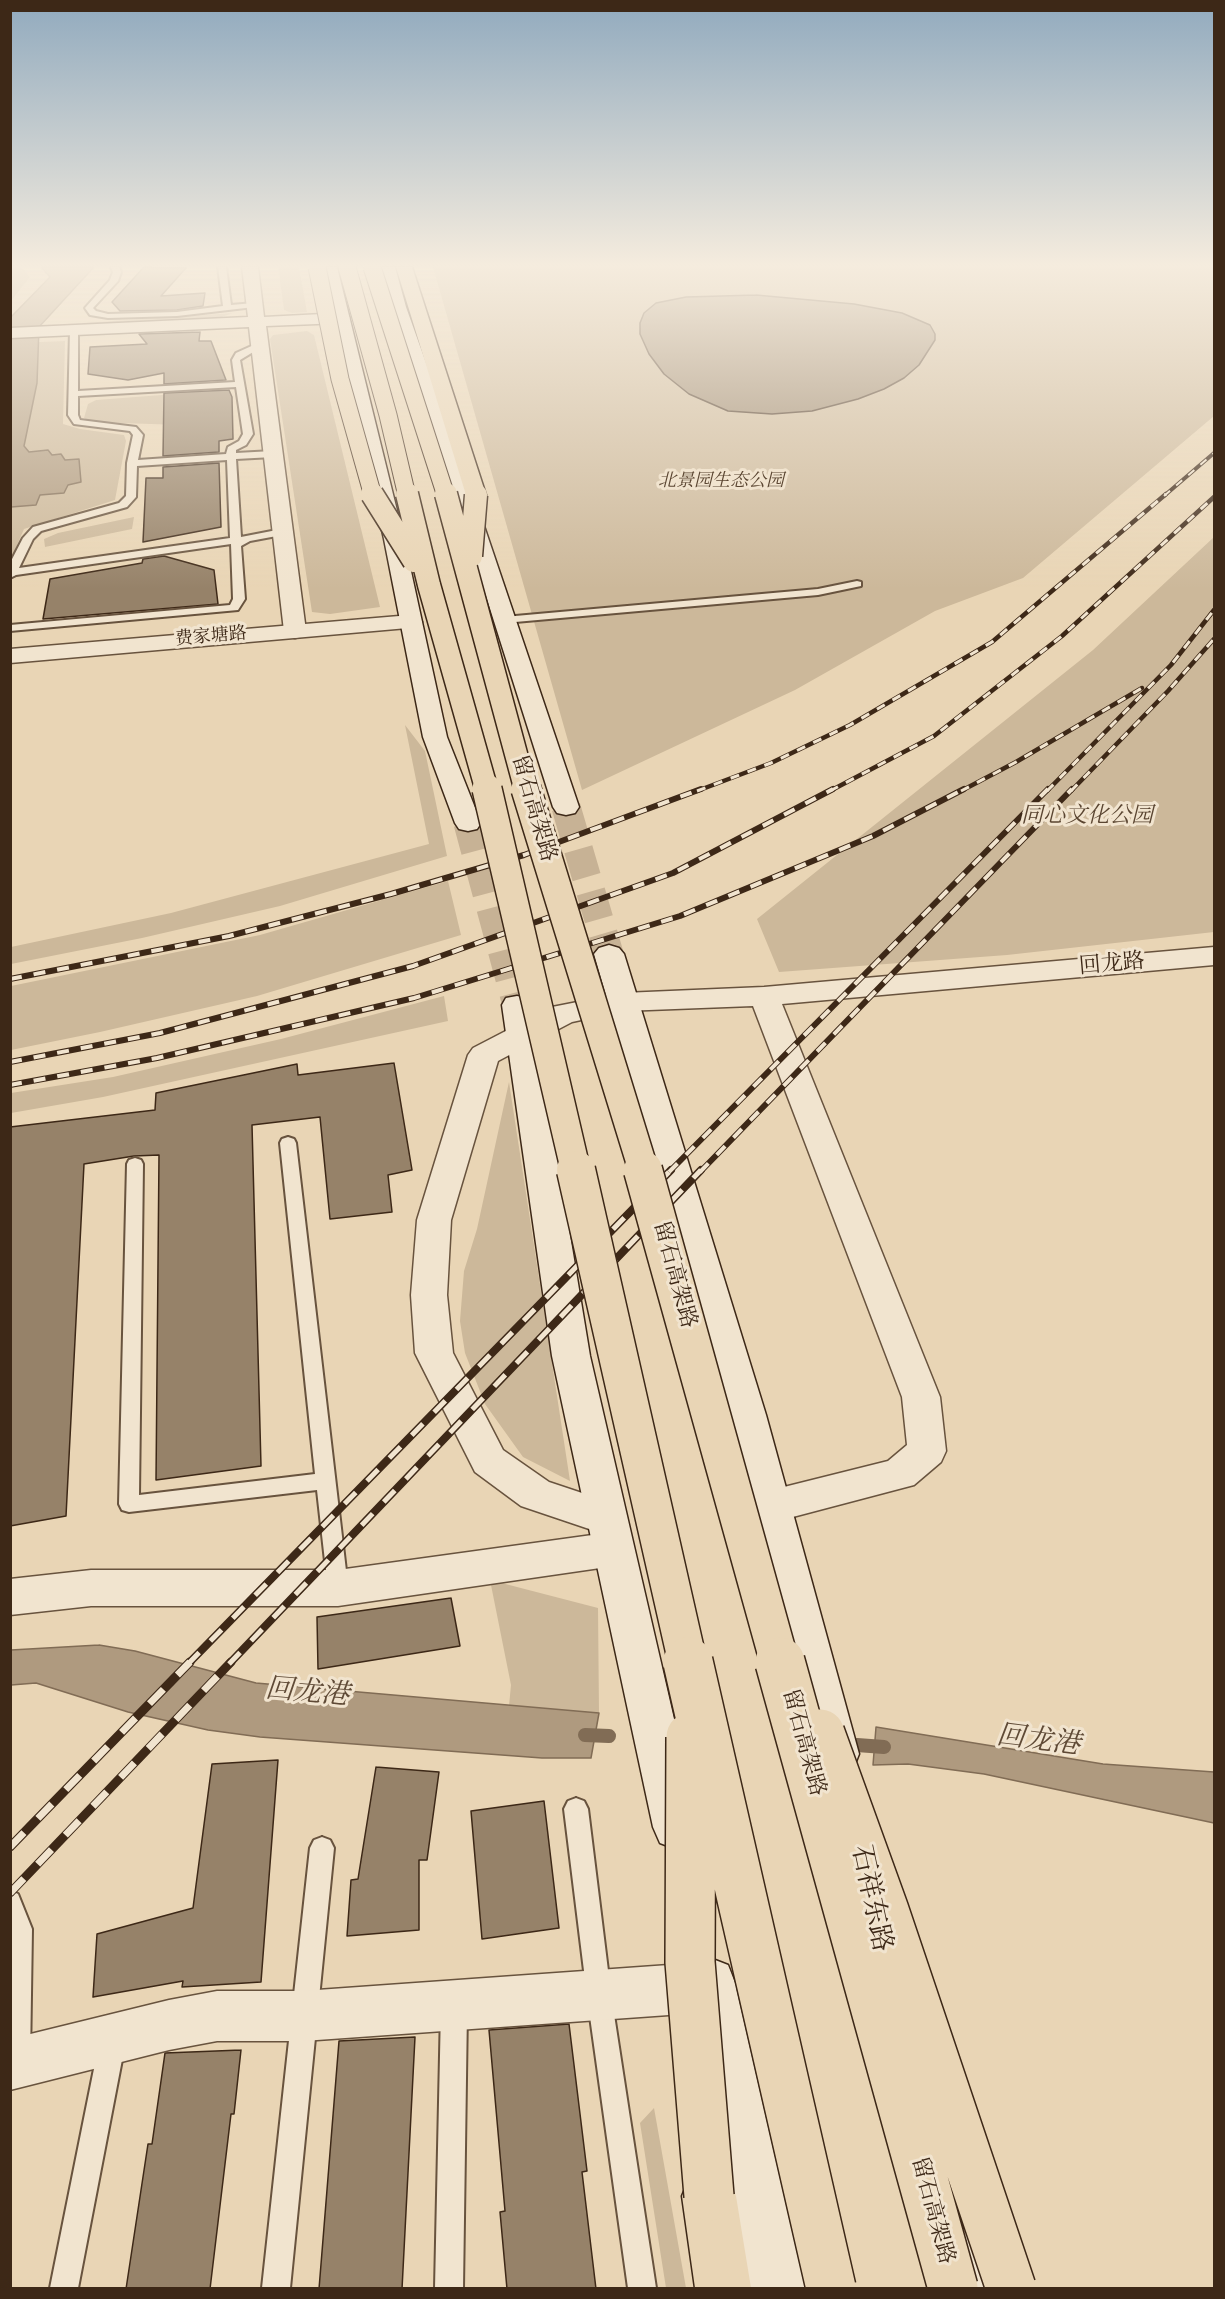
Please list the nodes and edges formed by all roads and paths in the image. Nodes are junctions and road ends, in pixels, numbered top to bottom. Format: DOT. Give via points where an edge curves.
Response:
graph roads {
  1 [pos="73,374"];
  2 [pos="238,374"];
  3 [pos="263,374"];
  4 [pos="339,374"];
  5 [pos="355,374"];
  6 [pos="377,374"];
  7 [pos="407,374"];
  8 [pos="421,374"];
  9 [pos="438,374"];
  10 [pos="240,384"];
  11 [pos="73,394"];
  12 [pos="273,454"];
  13 [pos="231,457"];
  14 [pos="132,463"];
  15 [pos="282,532"];
  16 [pos="236,542"];
  17 [pos="11,573"];
  18 [pos="470,579"];
  19 [pos="858,584"];
  20 [pos="429,585"];
  21 [pos="504,620"];
  22 [pos="411,622"];
  23 [pos="10,628"];
  24 [pos="295,631"];
  25 [pos="10,656"];
  26 [pos="566,807"];
  27 [pos="468,823"];
  28 [pos="609,954"];
  29 [pos="1215,956"];
  30 [pos="764,996"];
  31 [pos="623,1002"];
  32 [pos="520,1020"];
  33 [pos="288,1143"];
  34 [pos="135,1164"];
  35 [pos="326,1482"];
  36 [pos="753,1504"];
  37 [pos="611,1534"];
  38 [pos="338,1588"];
  39 [pos="10,1598"];
  40 [pos="691,1678"];
  41 [pos="576,1809"];
  42 [pos="322,1848"];
  43 [pos="10,1902"];
  44 [pos="711,1987"];
  45 [pos="599,1995"];
  46 [pos="454,2005"];
  47 [pos="303,2016"];
  48 [pos="112,2040"];
  49 [pos="14,2065"];
  50 [pos="64,2289"];
  51 [pos="276,2289"];
  52 [pos="449,2289"];
  53 [pos="642,2289"];
  54 [pos="723,2289"];
  55 [pos="777,2289"];
  56 [pos="831,2289"];
  57 [pos="953,2289"];
  58 [pos="979,2289"];
  59 [pos="1011,2289"];
  1 -- 11 [label="lane"];
  2 -- 10 [label="lane"];
  3 -- 12 [label="main road"];
  4 -- 20 [label="highway, bridge" via="370,491"];
  5 -- 22 [label="main road"];
  6 -- 20 [label="highway, 留石高架路, bridge"];
  7 -- 18 [label="highway, 留石高架路, bridge"];
  8 -- 21 [label="main road"];
  9 -- 18 [label="highway, bridge" via="476,495"];
  10 -- 11 [label="lane"];
  10 -- 13 [label="lane" via="248,434 243,443 231,449"];
  11 -- 14 [label="lane" via="76,422 133,429 138,435"];
  12 -- 13 [label="lane"];
  12 -- 15 [label="main road"];
  13 -- 14 [label="lane"];
  13 -- 16 [label="lane"];
  14 -- 17 [label="lane" via="131,497 123,505 37,529 28,538"];
  15 -- 16 [label="lane"];
  15 -- 24 [label="main road"];
  16 -- 17 [label="lane"];
  16 -- 23 [label="lane" via="239,599 234,608"];
  18 -- 36 [label="highway, 留石高架路, bridge" via="536,828"];
  19 -- 21 [label="lane" via="818,592"];
  20 -- 40 [label="highway, 留石高架路, bridge" via="496,826"];
  21 -- 26 [label="main road"];
  22 -- 24 [label="main road, 费家塘路"];
  22 -- 27 [label="main road" via="435,737"];
  24 -- 25 [label="main road, 费家塘路"];
  28 -- 31 [label="main road, 石祥东路"];
  29 -- 30 [label="main road, 回龙路"];
  30 -- 31 [label="main road, 回龙路"];
  30 -- 36 [label="main road" via="921,1397 927,1451 900,1474"];
  31 -- 32 [label="main road, 回龙路"];
  31 -- 36 [label="main road, 石祥东路" via="747,1415"];
  32 -- 37 [label="main road" via="571,1356"];
  32 -- 37 [label="main road, 回龙路" via="484,1055 434,1220 429,1295 434,1353 489,1461 535,1494"];
  33 -- 35 [label="lane"];
  34 -- 35 [label="lane" via="129,1504"];
  35 -- 38 [label="lane"];
  36 -- 57 [label="highway, 留石高架路, bridge"];
  36 -- 58 [label="main road, 石祥东路" via="828,1716 888,1990"];
  36 -- 59 [label="highway, bridge"];
  37 -- 38 [label="main road"];
  37 -- 44 [label="main road"];
  38 -- 39 [label="main road" via="91,1588"];
  40 -- 54 [label="highway, bridge" via="690,1962 709,2196"];
  40 -- 56 [label="highway, 留石高架路, bridge"];
  41 -- 45 [label="lane"];
  42 -- 47 [label="lane"];
  43 -- 49 [label="lane" via="20,1929"];
  44 -- 45 [label="main road"];
  44 -- 55 [label="main road"];
  45 -- 46 [label="main road"];
  45 -- 53 [label="lane"];
  46 -- 47 [label="main road"];
  46 -- 52 [label="lane"];
  47 -- 48 [label="main road" via="217,2016"];
  47 -- 51 [label="lane"];
  48 -- 49 [label="main road"];
  48 -- 50 [label="lane"];
}
